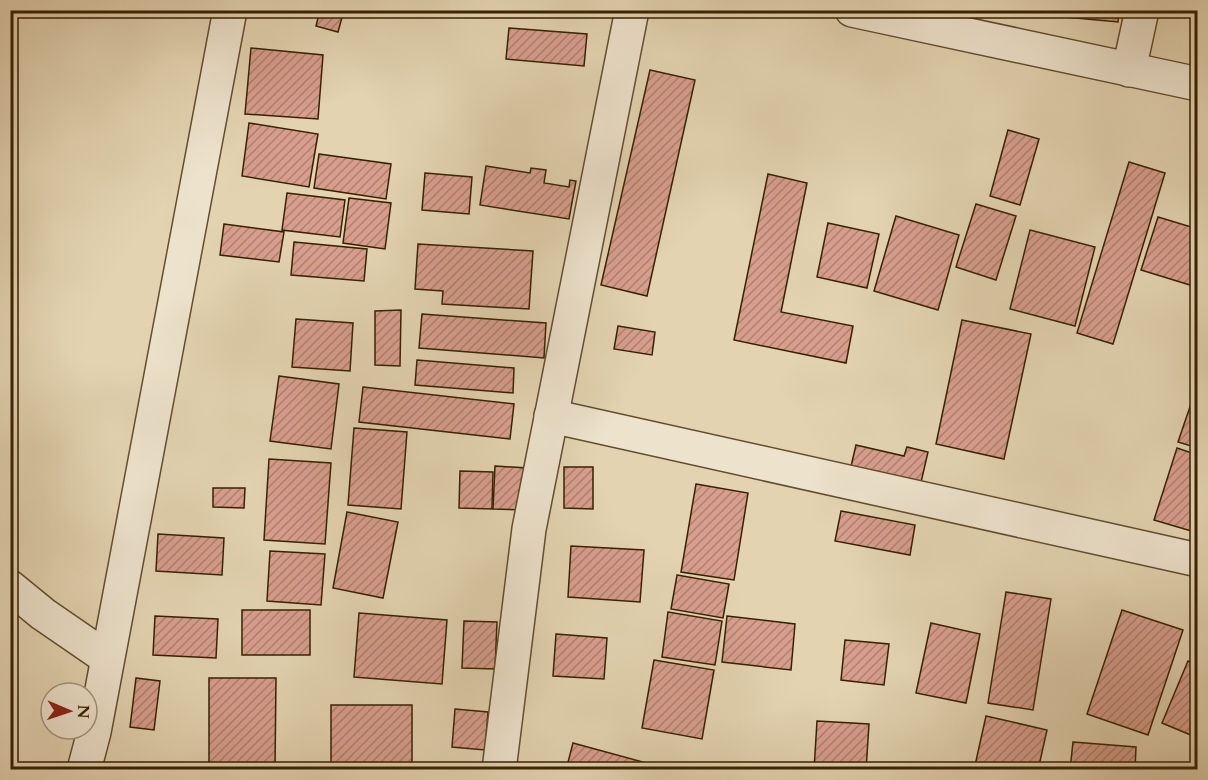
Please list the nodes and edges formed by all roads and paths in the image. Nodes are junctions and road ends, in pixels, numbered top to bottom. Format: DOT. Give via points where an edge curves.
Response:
graph roads {
  1 [pos="230,10"];
  2 [pos="632,10"];
  3 [pos="852,10"];
  4 [pos="1142,10"];
  5 [pos="1129,70"];
  6 [pos="1197,84"];
  7 [pos="551,416"];
  8 [pos="1197,560"];
  9 [pos="10,587"];
  10 [pos="107,658"];
  11 [pos="84,770"];
  12 [pos="500,770"];
  1 -- 10 [label="street"];
  2 -- 7 [label="street"];
  3 -- 5 [label="street"];
  4 -- 5 [label="street"];
  5 -- 6 [label="street"];
  7 -- 8 [label="street"];
  7 -- 12 [label="street" via="530,529"];
  9 -- 10 [label="street"];
  10 -- 11 [label="street"];
}
